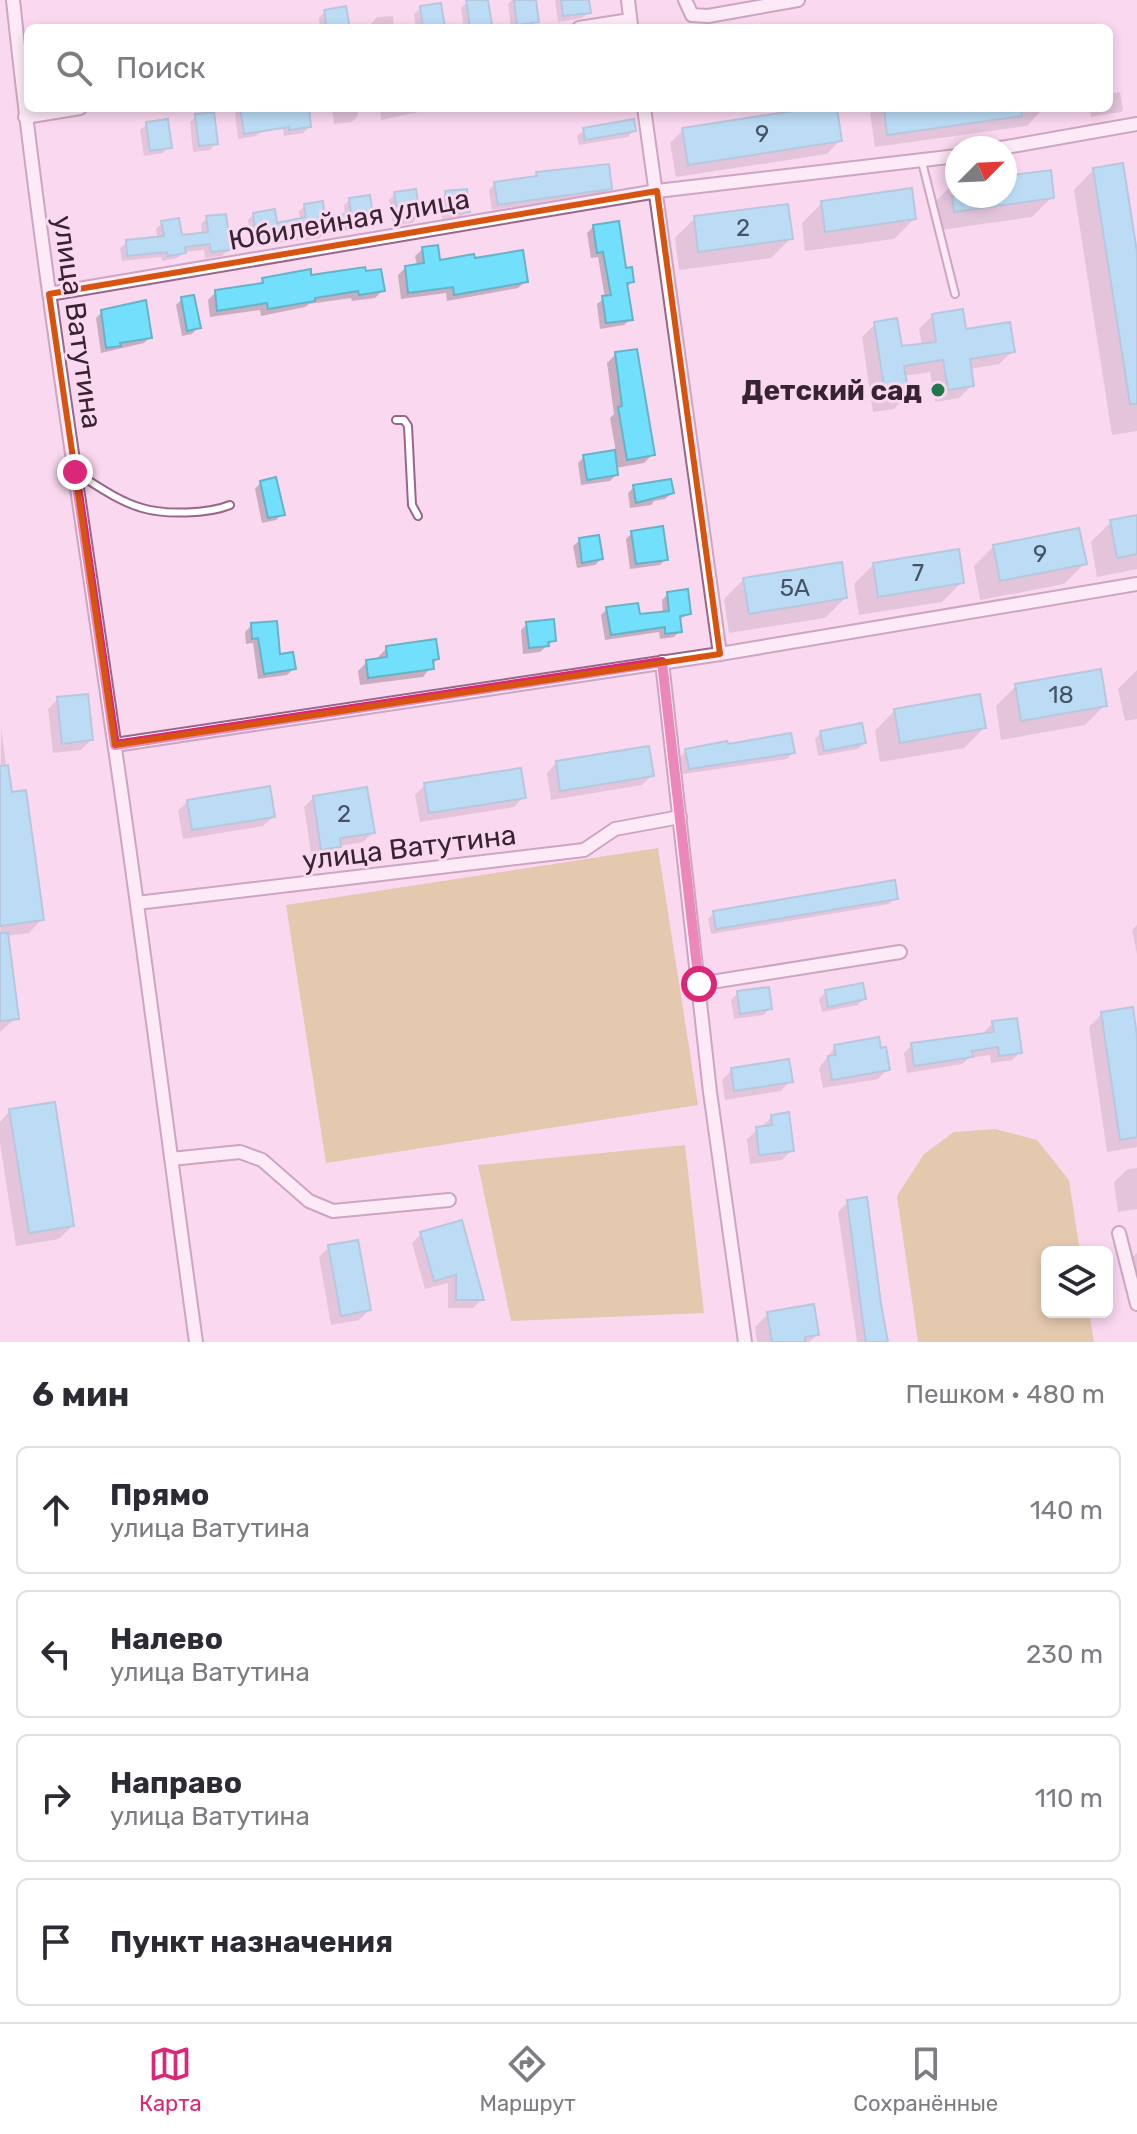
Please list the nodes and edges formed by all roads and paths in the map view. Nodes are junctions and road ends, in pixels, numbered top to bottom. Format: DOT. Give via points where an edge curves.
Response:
graph roads {
  1 [pos="13,0"];
  2 [pos="628,0"];
  3 [pos="685,0"];
  4 [pos="798,0"];
  5 [pos="631,24"];
  6 [pos="24,107"];
  7 [pos="24,112"];
  8 [pos="56,112"];
  9 [pos="645,112"];
  10 [pos="25,117"];
  11 [pos="1137,124"];
  12 [pos="1017,145"];
  13 [pos="945,158"];
  14 [pos="922,162"];
  15 [pos="657,191"];
  16 [pos="49,294"];
  17 [pos="955,294"];
  18 [pos="396,420"];
  19 [pos="75,472"];
  20 [pos="230,505"];
  21 [pos="418,516"];
  22 [pos="1137,584"];
  23 [pos="720,654"];
  24 [pos="662,662"];
  25 [pos="115,745"];
  26 [pos="680,817"];
  27 [pos="137,903"];
  28 [pos="900,952"];
  29 [pos="699,984"];
  30 [pos="171,1159"];
  31 [pos="449,1200"];
  32 [pos="1119,1233"];
  33 [pos="1137,1304"];
  34 [pos="196,1342"];
  35 [pos="745,1342"];
  1 -- 6 [label="street, улица Ватутина"];
  2 -- 5 [label="street"];
  3 -- 4 [label="street" via="692,15 708,16"];
  7 -- 10 [label="street, улица Ватутина"];
  8 -- 10 [label="street"];
  9 -- 15 [label="street"];
  10 -- 16 [label="street, улица Ватутина"];
  11 -- 12 [label="street"];
  13 -- 14 [label="street, Юбилейная улица"];
  14 -- 15 [label="street, Юбилейная улица"];
  14 -- 17 [label="lane"];
  15 -- 16 [label="street, Юбилейная улица"];
  15 -- 23 [label="street"];
  16 -- 19 [label="street, улица Ватутина"];
  18 -- 21 [label="lane" via="408,426 412,505"];
  19 -- 20 [label="lane" via="143,508 182,512"];
  19 -- 25 [label="street, улица Ватутина"];
  22 -- 23 [label="street"];
  23 -- 24 [label="street"];
  24 -- 25 [label="street"];
  24 -- 26 [label="street"];
  25 -- 27 [label="street, улица Ватутина"];
  26 -- 27 [label="street, улица Ватутина" via="615,829 584,850"];
  26 -- 29 [label="street"];
  27 -- 30 [label="street, улица Ватутина"];
  28 -- 29 [label="street"];
  29 -- 35 [label="street"];
  30 -- 31 [label="street" via="240,1152 262,1160 309,1201 333,1211"];
  30 -- 34 [label="street, улица Ватутина"];
  32 -- 33 [label="street"];
}
